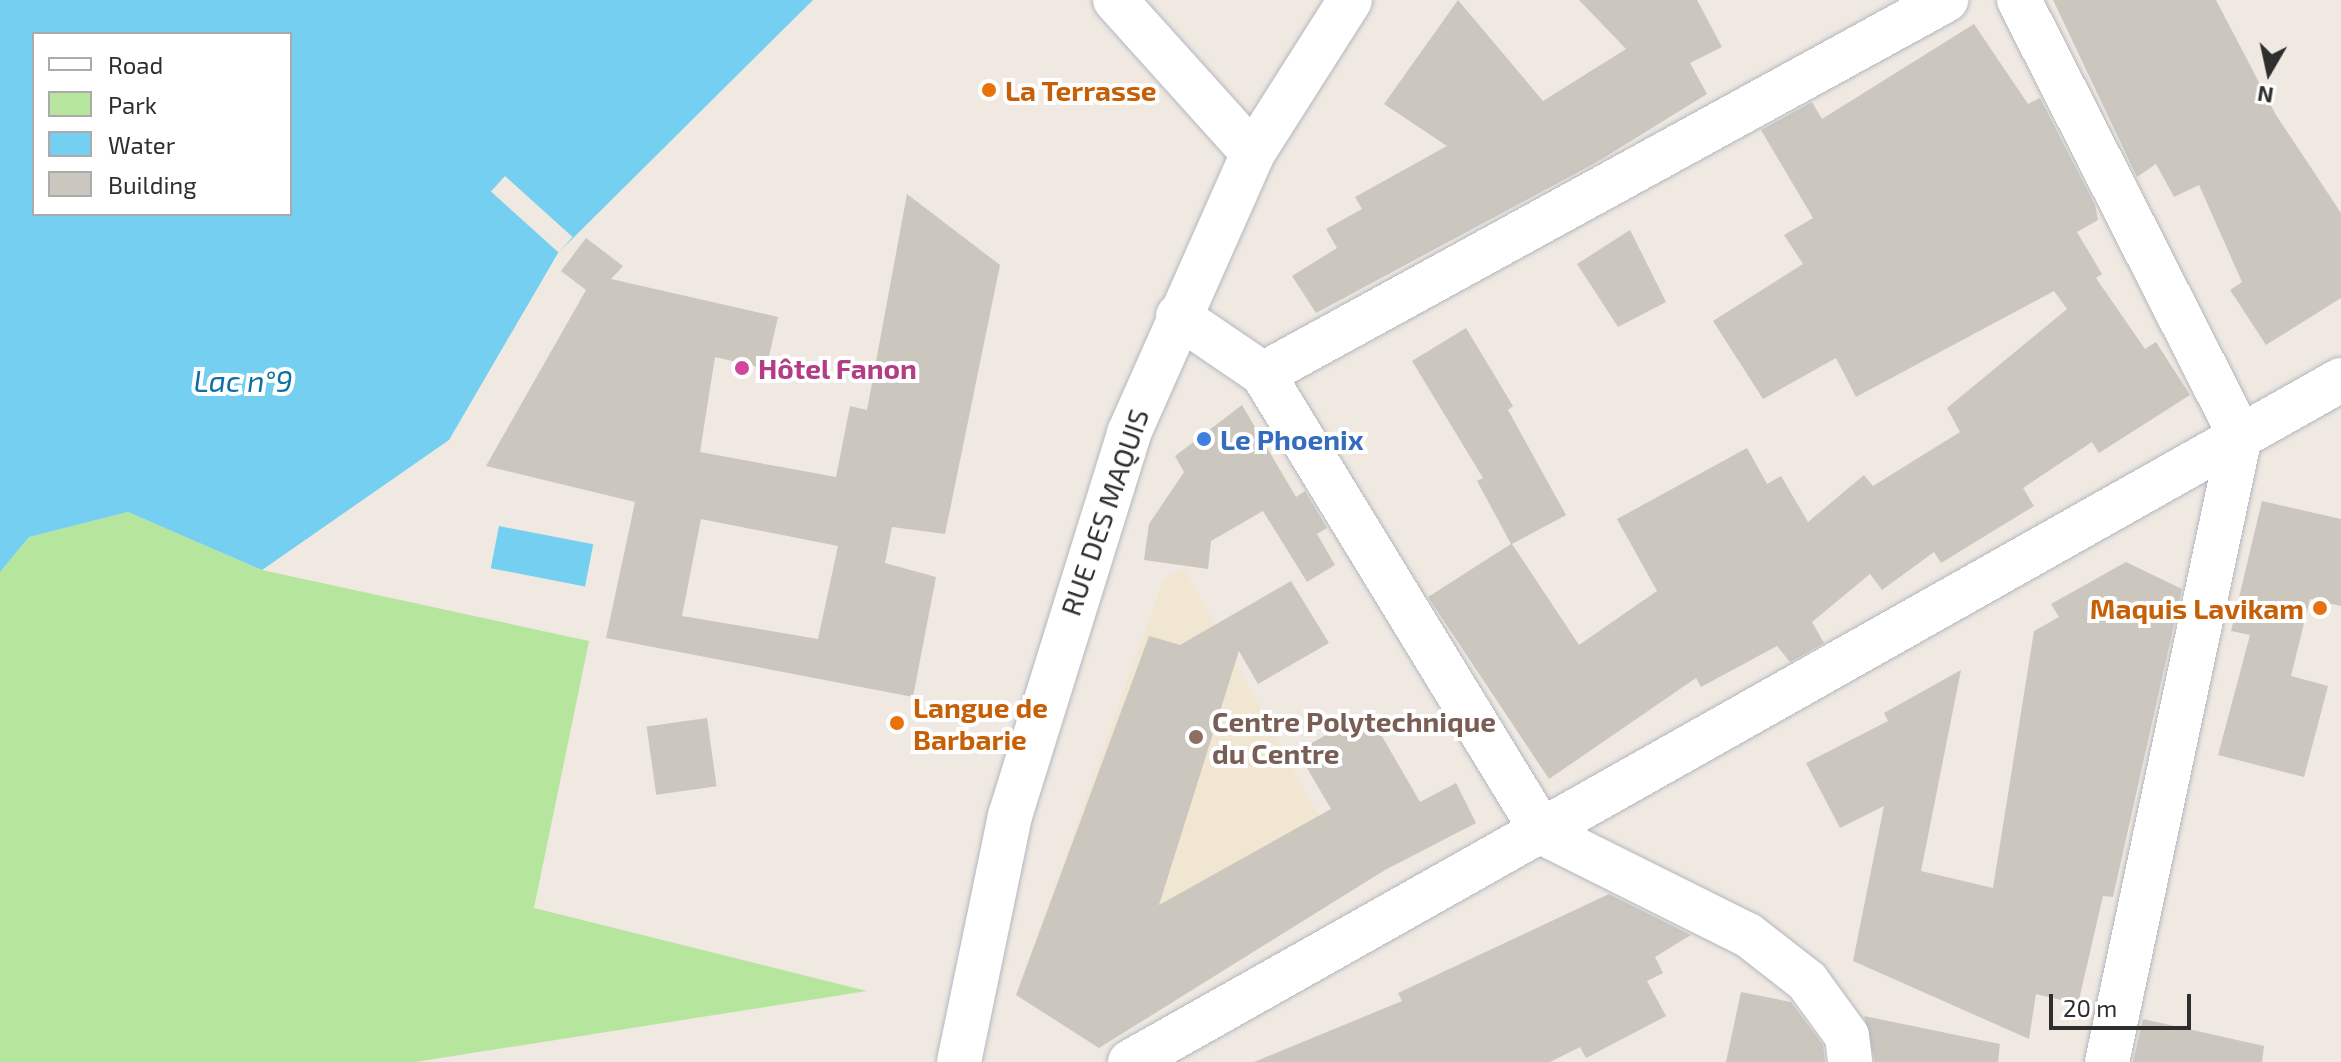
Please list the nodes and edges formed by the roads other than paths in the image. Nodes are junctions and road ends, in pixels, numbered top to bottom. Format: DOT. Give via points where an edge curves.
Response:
graph roads {
  1 [pos="1115,0"];
  2 [pos="1350,0"];
  3 [pos="1946,0"];
  4 [pos="2019,0"];
  5 [pos="1253,153"];
  6 [pos="1178,316"];
  7 [pos="1263,374"];
  8 [pos="2341,380"];
  9 [pos="2240,436"];
  10 [pos="1543,833"];
  11 [pos="959,1062"];
  12 [pos="1130,1062"];
  13 [pos="1850,1062"];
  14 [pos="2107,1062"];
  1 -- 5 [label="street"];
  2 -- 5 [label="street, RUE DES MAQUIS"];
  3 -- 7 [label="street"];
  4 -- 9 [label="street"];
  5 -- 6 [label="street, RUE DES MAQUIS"];
  6 -- 7 [label="street"];
  6 -- 11 [label="street, RUE DES MAQUIS" via="1076,587 1010,816"];
  7 -- 10 [label="street"];
  8 -- 9 [label="street"];
  9 -- 10 [label="street"];
  9 -- 14 [label="street"];
  10 -- 12 [label="street"];
  10 -- 13 [label="street" via="1748,935 1807,981 1847,1036"];
}
